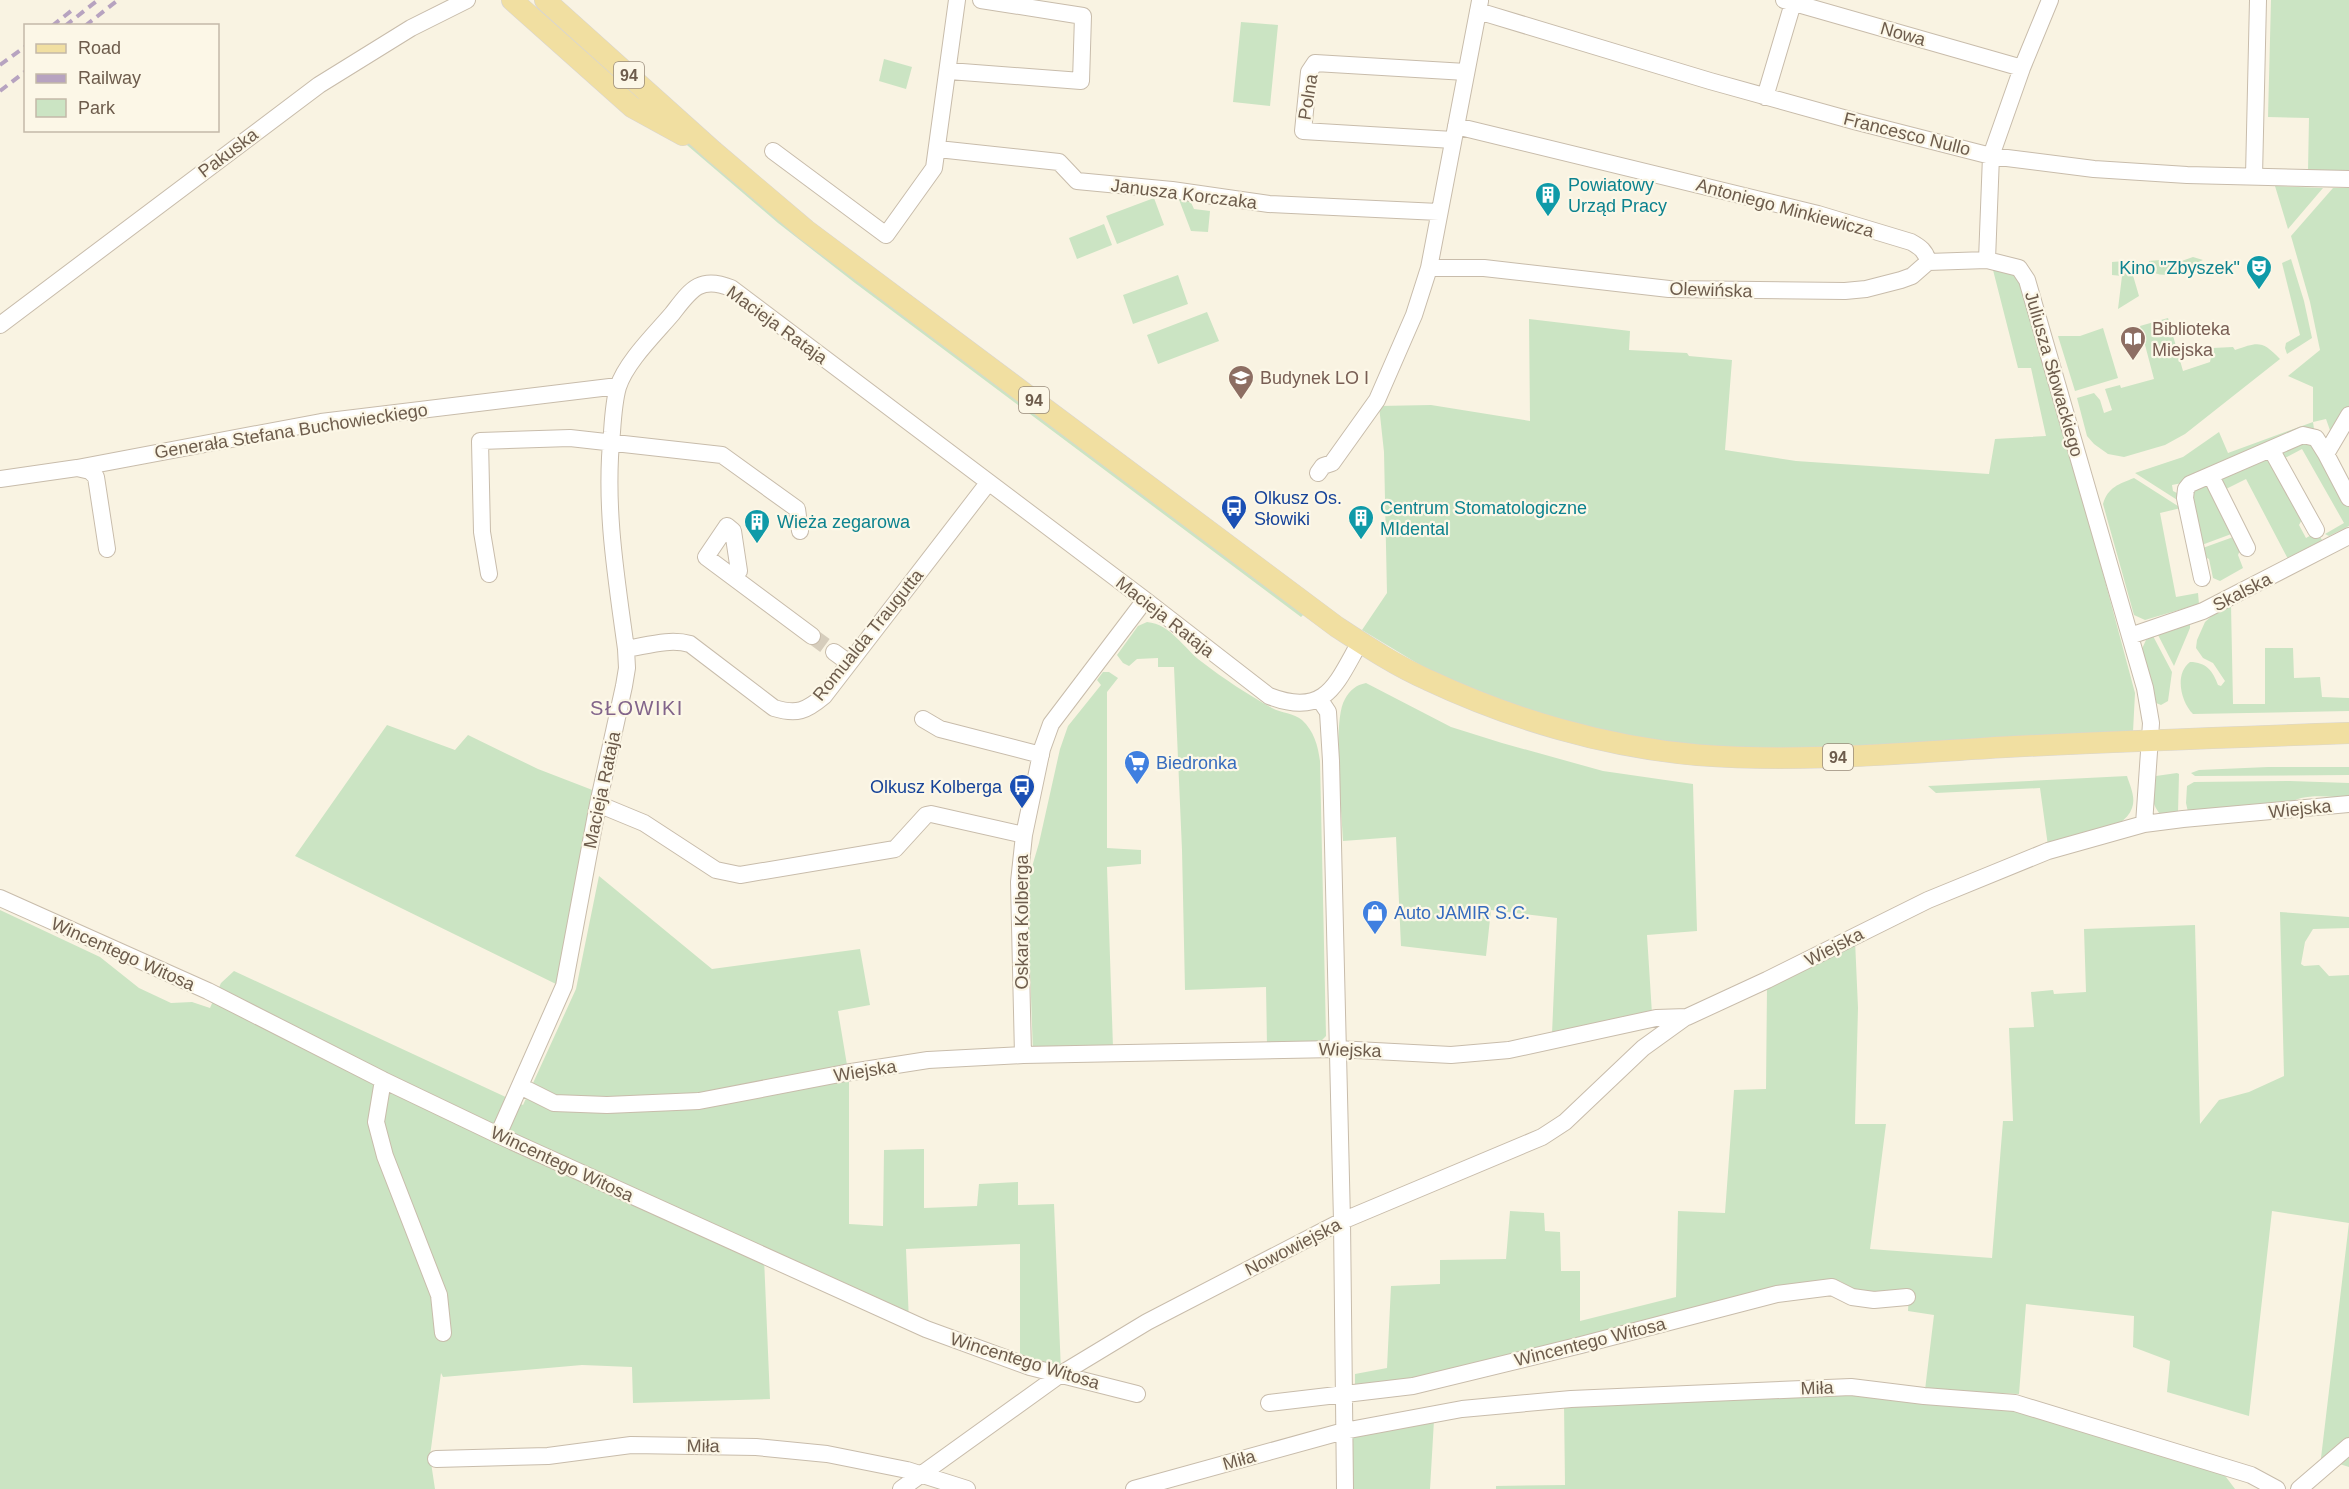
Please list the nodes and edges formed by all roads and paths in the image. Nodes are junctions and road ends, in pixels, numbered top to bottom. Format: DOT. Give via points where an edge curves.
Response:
graph roads {
  1 [pos="467,0"];
  2 [pos="512,0"];
  3 [pos="545,0"];
  4 [pos="957,0"];
  5 [pos="981,0"];
  6 [pos="2050,0"];
  7 [pos="2258,0"];
  8 [pos="1788,1"];
  9 [pos="1479,5"];
  10 [pos="2022,68"];
  11 [pos="949,71"];
  12 [pos="1466,72"];
  13 [pos="1766,97"];
  14 [pos="1454,133"];
  15 [pos="938,149"];
  16 [pos="713,151"];
  17 [pos="773,151"];
  18 [pos="1991,156"];
  19 [pos="2253,176"];
  20 [pos="2349,179"];
  21 [pos="1440,212"];
  22 [pos="1987,260"];
  23 [pos="1928,262"];
  24 [pos="1430,268"];
  25 [pos="0,325"];
  26 [pos="618,386"];
  27 [pos="2349,415"];
  28 [pos="610,444"];
  29 [pos="2271,449"];
  30 [pos="2326,454"];
  31 [pos="76,468"];
  32 [pos="1318,473"];
  33 [pos="2211,476"];
  34 [pos="0,479"];
  35 [pos="987,483"];
  36 [pos="2349,498"];
  37 [pos="2316,530"];
  38 [pos="800,531"];
  39 [pos="2349,536"];
  40 [pos="2247,548"];
  41 [pos="107,549"];
  42 [pos="489,574"];
  43 [pos="734,577"];
  44 [pos="2202,578"];
  45 [pos="1145,600"];
  46 [pos="812,636"];
  47 [pos="2130,636"];
  48 [pos="1360,642"];
  49 [pos="626,649"];
  50 [pos="834,652"];
  51 [pos="849,663"];
  52 [pos="1320,700"];
  53 [pos="923,719"];
  54 [pos="2349,733"];
  55 [pos="2149,740"];
  56 [pos="1041,755"];
  57 [pos="598,804"];
  58 [pos="2349,804"];
  59 [pos="2144,824"];
  60 [pos="1024,835"];
  61 [pos="0,898"];
  62 [pos="1687,1017"];
  63 [pos="1336,1049"];
  64 [pos="1023,1055"];
  65 [pos="383,1080"];
  66 [pos="520,1086"];
  67 [pos="498,1135"];
  68 [pos="1342,1221"];
  69 [pos="1907,1297"];
  70 [pos="443,1333"];
  71 [pos="1061,1374"];
  72 [pos="1137,1394"];
  73 [pos="1345,1394"];
  74 [pos="1269,1403"];
  75 [pos="1344,1431"];
  76 [pos="2349,1446"];
  77 [pos="436,1459"];
  78 [pos="920,1475"];
  79 [pos="901,1489"];
  80 [pos="967,1489"];
  81 [pos="1134,1489"];
  82 [pos="1345,1489"];
  83 [pos="2277,1489"];
  84 [pos="2299,1489"];
  1 -- 25 [label="street, Pakuska" via="411,28 319,85"];
  2 -- 16 [label="main road, 94" via="632,107"];
  3 -- 16 [label="main road, 94"];
  4 -- 11 [label="street"];
  5 -- 11 [label="street" via="1083,16 1081,81"];
  6 -- 10 [label="street"];
  7 -- 19 [label="street"];
  8 -- 10 [label="street, Nowa"];
  8 -- 13 [label="street"];
  9 -- 12 [label="street"];
  9 -- 13 [label="street, Francesco Nullo"];
  10 -- 18 [label="street"];
  11 -- 15 [label="street"];
  12 -- 14 [label="street"];
  12 -- 14 [label="street, Polna" via="1315,63 1309,72 1303,131"];
  13 -- 18 [label="street, Francesco Nullo"];
  14 -- 21 [label="street"];
  14 -- 23 [label="street, Antoniego Minkiewicza" via="1818,214 1911,242 1921,248"];
  15 -- 17 [label="street" via="933,168 886,234"];
  15 -- 21 [label="street, Janusza Korczaka" via="1059,162 1077,181 1269,204"];
  16 -- 48 [label="main road, 94" via="806,230"];
  18 -- 19 [label="street, Francesco Nullo" via="2094,170"];
  18 -- 22 [label="street"];
  19 -- 20 [label="street, Francesco Nullo"];
  21 -- 24 [label="street"];
  22 -- 23 [label="street"];
  22 -- 47 [label="street, Juliusza Słowackiego" via="2019,268 2027,280"];
  23 -- 24 [label="street, Olewińska" via="1912,276 1866,289 1781,292 1670,289 1484,268"];
  24 -- 32 [label="street" via="1377,400 1332,463"];
  26 -- 28 [label="street, Macieja Rataja"];
  26 -- 31 [label="street, Generała Stefana Buchowieckiego" via="321,422"];
  26 -- 35 [label="street, Macieja Rataja" via="694,288 721,284"];
  27 -- 30 [label="street"];
  28 -- 38 [label="street" via="722,455 798,509"];
  28 -- 42 [label="street" via="548,437 480,441 482,532"];
  28 -- 49 [label="street, Macieja Rataja" via="610,523"];
  29 -- 30 [label="street, Skalska" via="2311,435"];
  29 -- 33 [label="street, Skalska"];
  29 -- 37 [label="street"];
  30 -- 36 [label="street, Skalska"];
  31 -- 34 [label="street, Generała Stefana Buchowieckiego"];
  31 -- 41 [label="street" via="90,471 96,477"];
  33 -- 40 [label="street, Skalska"];
  33 -- 44 [label="street, Skalska" via="2190,484 2185,498"];
  35 -- 45 [label="street, Macieja Rataja"];
  35 -- 51 [label="street, Romualda Traugutta"];
  39 -- 47 [label="street, Skalska" via="2203,611"];
  43 -- 46 [label="street"];
  45 -- 52 [label="street, Macieja Rataja" via="1269,696 1293,703"];
  45 -- 56 [label="street, Oskara Kolberga" via="1051,724"];
  47 -- 55 [label="street, Juliusza Słowackiego" via="2145,688 2151,723"];
  48 -- 52 [label="street" via="1332,690"];
  48 -- 55 [label="main road, 94" via="1427,680 1529,721 1615,742 1696,755 1855,756"];
  49 -- 51 [label="street, Romualda Traugutta" via="665,642 690,644 774,708 789,712 813,705"];
  49 -- 57 [label="street, Macieja Rataja" via="624,686"];
  50 -- 51 [label="street"];
  52 -- 63 [label="street" via="1328,712 1331,761"];
  53 -- 56 [label="street" via="940,729"];
  54 -- 55 [label="main road, 94"];
  55 -- 59 [label="street, Juliusza Słowackiego"];
  56 -- 60 [label="street, Oskara Kolberga"];
  57 -- 60 [label="street" via="644,823 716,870 740,875 895,849 931,814"];
  57 -- 66 [label="street, Macieja Rataja" via="564,986"];
  58 -- 59 [label="street, Wiejska"];
  59 -- 62 [label="street, Wiejska" via="2048,851 1928,900"];
  60 -- 64 [label="street, Oskara Kolberga" via="1019,882"];
  61 -- 65 [label="street, Wincentego Witosa" via="208,991"];
  62 -- 63 [label="street, Wiejska" via="1656,1018 1497,1051 1450,1055"];
  62 -- 68 [label="street, Nowowiejska" via="1643,1048 1565,1122 1542,1137"];
  63 -- 64 [label="street, Wiejska"];
  63 -- 68 [label="street"];
  64 -- 66 [label="street, Wiejska" via="928,1060 699,1101 554,1103"];
  65 -- 67 [label="street, Wincentego Witosa"];
  65 -- 70 [label="street" via="376,1122 385,1156 439,1295"];
  66 -- 67 [label="street, Macieja Rataja"];
  67 -- 71 [label="street, Wincentego Witosa" via="926,1329 1004,1359"];
  68 -- 71 [label="street, Nowowiejska" via="1147,1322"];
  68 -- 73 [label="street"];
  69 -- 73 [label="street, Wincentego Witosa" via="1874,1300 1852,1297 1832,1287 1777,1294 1448,1378"];
  71 -- 72 [label="street, Wincentego Witosa"];
  71 -- 78 [label="street, Nowowiejska"];
  73 -- 74 [label="street, Wincentego Witosa"];
  73 -- 75 [label="street"];
  75 -- 81 [label="street, Miła"];
  75 -- 82 [label="street"];
  75 -- 83 [label="street, Miła" via="1498,1405 1851,1387 2025,1406 2251,1475"];
  76 -- 84 [label="street"];
  77 -- 78 [label="street, Miła" via="548,1456 631,1445 756,1447 827,1454"];
  78 -- 79 [label="street, Nowowiejska"];
  78 -- 80 [label="street, Miła"];
}
